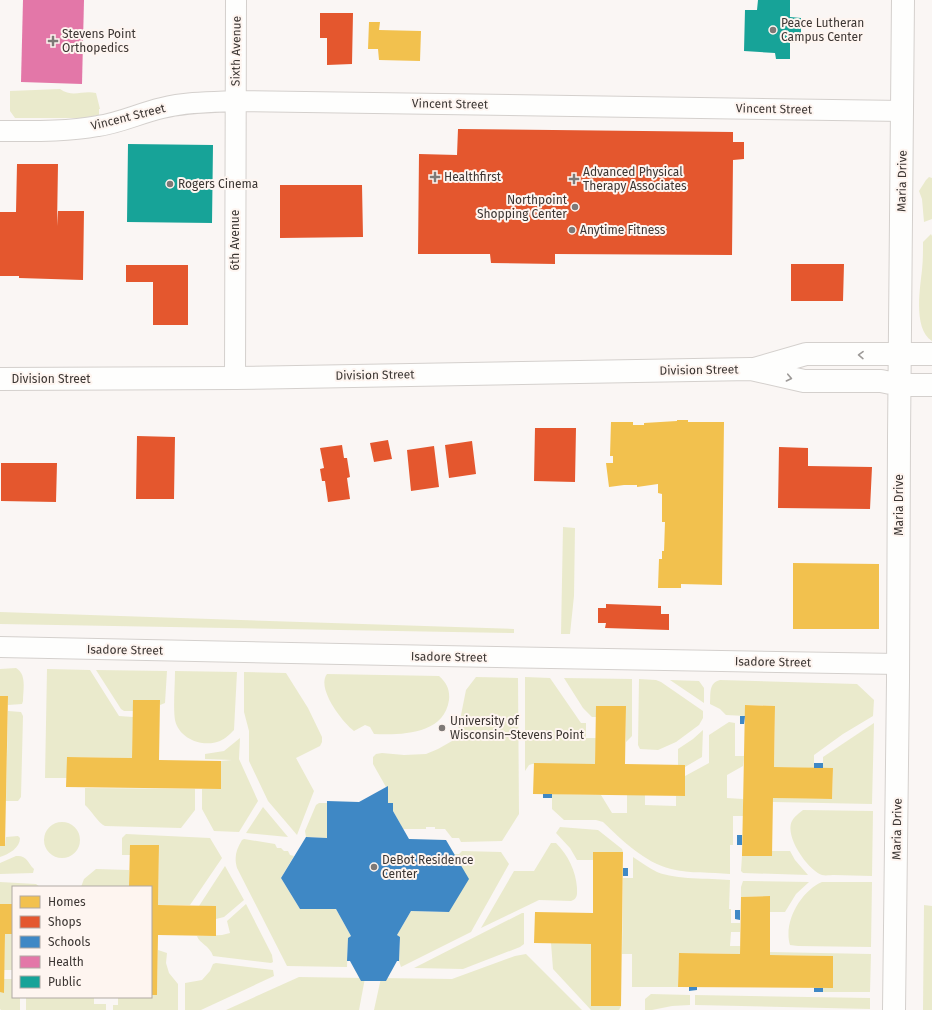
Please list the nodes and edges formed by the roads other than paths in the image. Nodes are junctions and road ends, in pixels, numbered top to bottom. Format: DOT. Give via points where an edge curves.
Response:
graph roads {
  1 [pos="236,0"];
  2 [pos="903,0"];
  3 [pos="235,101"];
  4 [pos="903,111"];
  5 [pos="0,131"];
  6 [pos="932,354"];
  7 [pos="900,355"];
  8 [pos="751,370"];
  9 [pos="235,378"];
  10 [pos="0,379"];
  11 [pos="900,385"];
  12 [pos="932,385"];
  13 [pos="0,647"];
  14 [pos="898,664"];
  15 [pos="894,1010"];
  1 -- 3 [label="street, Sixth Avenue"];
  2 -- 4 [label="main road, Maria Drive"];
  3 -- 4 [label="street, Vincent Street"];
  3 -- 5 [label="street, Vincent Street" via="163,108 120,121 76,129 50,132"];
  3 -- 9 [label="street, 6th Avenue"];
  4 -- 7 [label="main road, Maria Drive"];
  6 -- 7 [label="main road, Division Street"];
  7 -- 8 [label="main road, Division Street, one-way" via="806,354"];
  7 -- 11 [label="main road, Maria Drive"];
  8 -- 9 [label="main road, Division Street"];
  8 -- 11 [label="main road, Division Street, one-way" via="804,381 881,381"];
  9 -- 10 [label="main road, Division Street"];
  11 -- 12 [label="main road, Division Street"];
  11 -- 14 [label="main road, Maria Drive"];
  13 -- 14 [label="street, Isadore Street"];
  14 -- 15 [label="main road, Maria Drive"];
}
